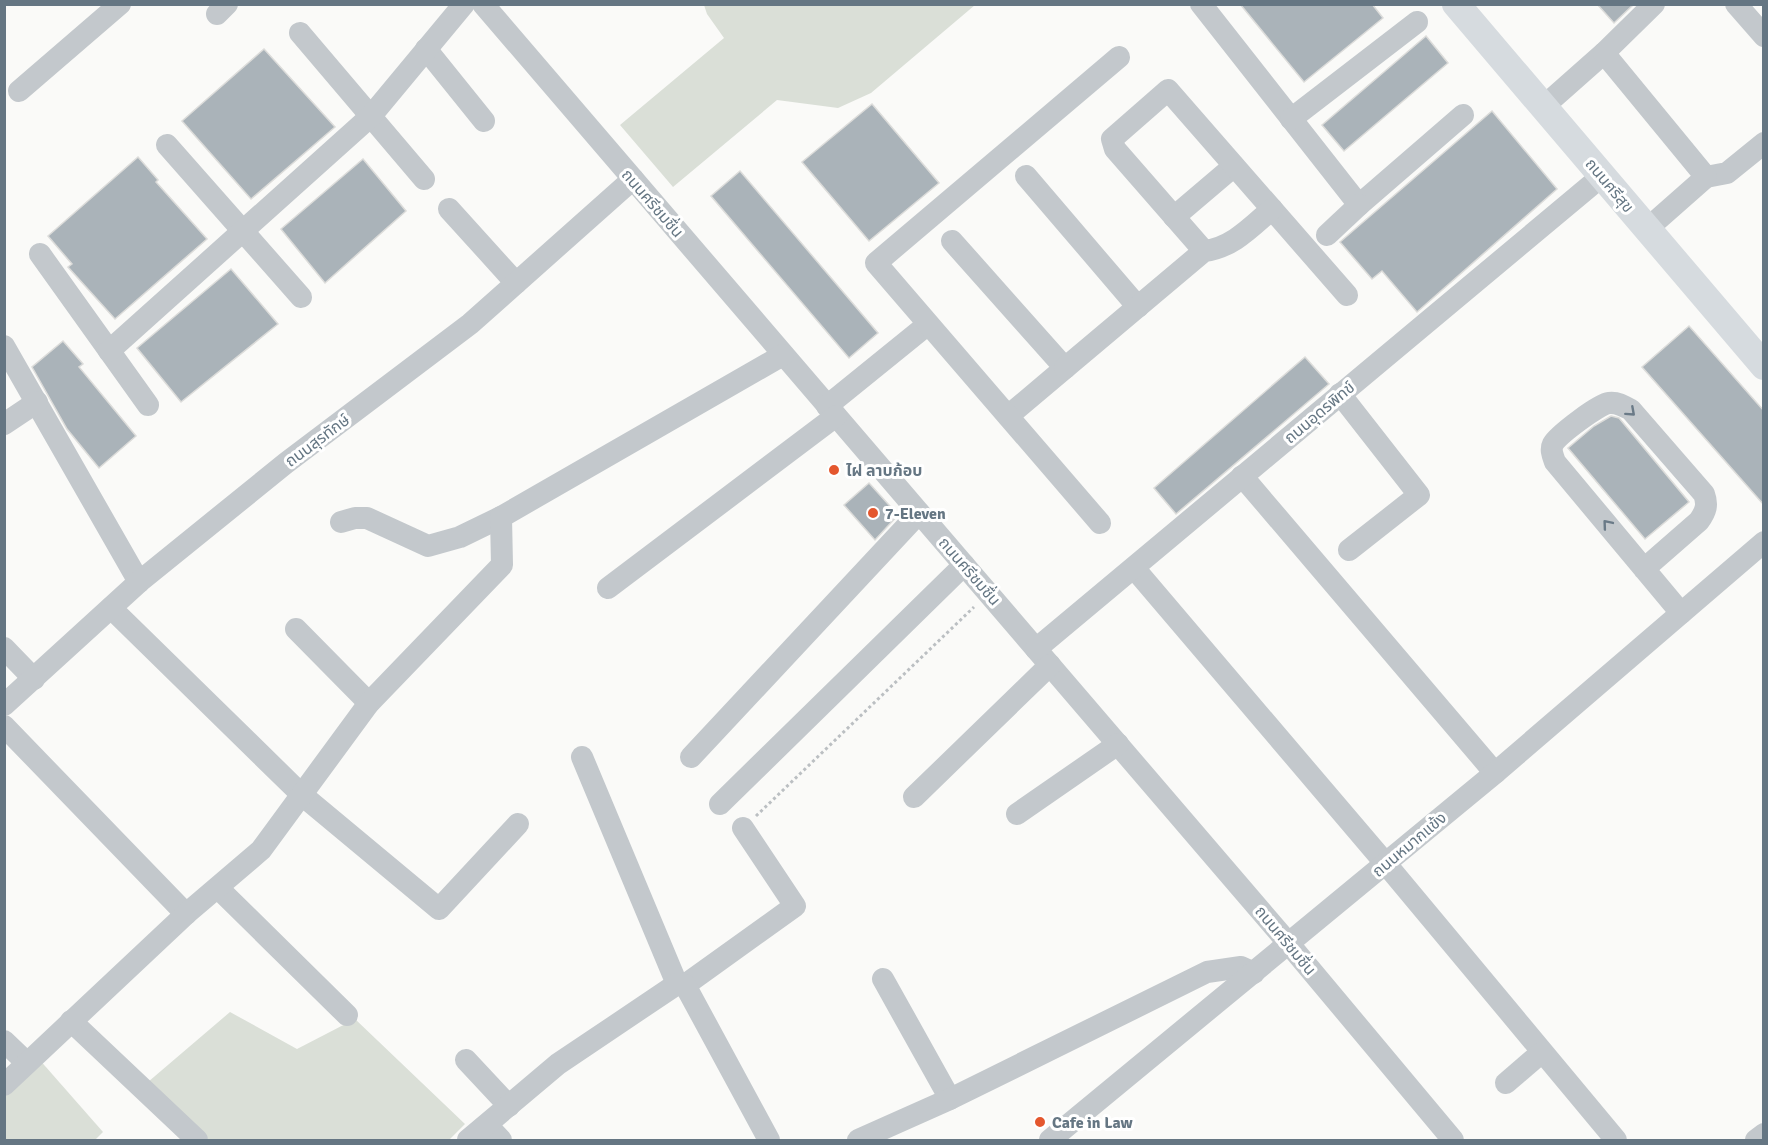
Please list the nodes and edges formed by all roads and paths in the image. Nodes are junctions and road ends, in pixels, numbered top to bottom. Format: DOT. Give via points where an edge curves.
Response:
graph roads {
  1 [pos="120,4"];
  2 [pos="464,4"];
  3 [pos="483,4"];
  4 [pos="1201,4"];
  5 [pos="1456,4"];
  6 [pos="1654,4"];
  7 [pos="1736,4"];
  8 [pos="1417,22"];
  9 [pos="300,33"];
  10 [pos="1764,36"];
  11 [pos="426,50"];
  12 [pos="1604,54"];
  13 [pos="1119,57"];
  14 [pos="19,91"];
  15 [pos="1543,107"];
  16 [pos="1463,115"];
  17 [pos="371,116"];
  18 [pos="1291,119"];
  19 [pos="484,121"];
  20 [pos="1764,143"];
  21 [pos="167,145"];
  22 [pos="1234,166"];
  23 [pos="1026,176"];
  24 [pos="1602,176"];
  25 [pos="1706,177"];
  26 [pos="424,179"];
  27 [pos="633,179"];
  28 [pos="1359,205"];
  29 [pos="450,209"];
  30 [pos="1272,209"];
  31 [pos="1174,217"];
  32 [pos="1647,229"];
  33 [pos="242,233"];
  34 [pos="1327,235"];
  35 [pos="952,241"];
  36 [pos="1204,251"];
  37 [pos="40,254"];
  38 [pos="516,283"];
  39 [pos="1347,295"];
  40 [pos="301,297"];
  41 [pos="1138,307"];
  42 [pos="927,325"];
  43 [pos="4,346"];
  44 [pos="109,351"];
  45 [pos="783,355"];
  46 [pos="1764,366"];
  47 [pos="1065,368"];
  48 [pos="1340,394"];
  49 [pos="37,402"];
  50 [pos="148,405"];
  51 [pos="832,411"];
  52 [pos="1008,416"];
  53 [pos="4,424"];
  54 [pos="1242,476"];
  55 [pos="919,513"];
  56 [pos="501,517"];
  57 [pos="341,522"];
  58 [pos="1100,523"];
  59 [pos="1764,542"];
  60 [pos="1349,550"];
  61 [pos="964,565"];
  62 [pos="1134,568"];
  63 [pos="1644,569"];
  64 [pos="139,582"];
  65 [pos="608,588"];
  66 [pos="989,593"];
  67 [pos="111,608"];
  68 [pos="1681,613"];
  69 [pos="296,630"];
  70 [pos="4,648"];
  71 [pos="1043,657"];
  72 [pos="34,680"];
  73 [pos="369,702"];
  74 [pos="4,705"];
  75 [pos="4,726"];
  76 [pos="1118,744"];
  77 [pos="582,757"];
  78 [pos="691,757"];
  79 [pos="1495,773"];
  80 [pos="302,795"];
  81 [pos="914,797"];
  82 [pos="720,804"];
  83 [pos="1017,814"];
  84 [pos="518,824"];
  85 [pos="743,828"];
  86 [pos="1386,864"];
  87 [pos="219,889"];
  88 [pos="186,914"];
  89 [pos="1289,944"];
  90 [pos="1254,973"];
  91 [pos="883,979"];
  92 [pos="681,985"];
  93 [pos="347,1015"];
  94 [pos="71,1021"];
  95 [pos="4,1041"];
  96 [pos="1541,1053"];
  97 [pos="466,1060"];
  98 [pos="27,1063"];
  99 [pos="1506,1083"];
  100 [pos="4,1085"];
  101 [pos="950,1099"];
  102 [pos="509,1106"];
  103 [pos="1764,1134"];
  104 [pos="494,1135"];
  105 [pos="196,1140"];
  106 [pos="468,1140"];
  107 [pos="769,1140"];
  108 [pos="858,1140"];
  109 [pos="1050,1140"];
  110 [pos="1453,1140"];
  111 [pos="1616,1140"];
  112 [pos="1756,1140"];
  1 -- 14 [label="street"];
  2 -- 11 [label="street"];
  3 -- 27 [label="street, ถนนศรีชมชื่น"];
  4 -- 18 [label="street"];
  5 -- 15 [label="main road, ถนนศรีสุข"];
  6 -- 12 [label="street"];
  7 -- 10 [label="street"];
  8 -- 18 [label="street"];
  9 -- 17 [label="street"];
  11 -- 17 [label="street"];
  11 -- 19 [label="street"];
  12 -- 15 [label="street"];
  12 -- 25 [label="street"];
  13 -- 42 [label="street" via="876,263"];
  15 -- 24 [label="main road, ถนนศรีสุข"];
  16 -- 28 [label="street"];
  17 -- 26 [label="street"];
  17 -- 33 [label="street"];
  18 -- 28 [label="street"];
  20 -- 25 [label="street" via="1727,173"];
  21 -- 33 [label="street"];
  22 -- 30 [label="street"];
  22 -- 31 [label="street"];
  22 -- 31 [label="street" via="1168,90 1112,139 1115,149"];
  23 -- 41 [label="street"];
  24 -- 32 [label="main road, ถนนศรีสุข"];
  24 -- 48 [label="street, ถนนอุดรพิทข์"];
  25 -- 32 [label="street"];
  27 -- 38 [label="street, ถนนสุรทักษ์"];
  27 -- 45 [label="street, ถนนศรีชมชื่น"];
  28 -- 34 [label="street"];
  29 -- 38 [label="street"];
  30 -- 36 [label="street" via="1233,242"];
  30 -- 39 [label="street"];
  31 -- 36 [label="street"];
  32 -- 46 [label="main road, ถนนศรีสุข"];
  33 -- 40 [label="street"];
  33 -- 44 [label="street"];
  35 -- 47 [label="street"];
  36 -- 41 [label="street"];
  37 -- 44 [label="street"];
  38 -- 64 [label="street, ถนนสุรทักษ์" via="470,324 286,463"];
  41 -- 47 [label="street"];
  42 -- 51 [label="street"];
  42 -- 52 [label="street"];
  43 -- 49 [label="street"];
  44 -- 50 [label="street"];
  45 -- 51 [label="street, ถนนศรีชมชื่น"];
  45 -- 56 [label="street"];
  47 -- 52 [label="street"];
  48 -- 54 [label="street, ถนนอุดรพิทข์"];
  48 -- 60 [label="street" via="1419,495"];
  49 -- 53 [label="street"];
  49 -- 64 [label="street"];
  51 -- 55 [label="street, ถนนศรีชมชื่น"];
  51 -- 65 [label="street"];
  52 -- 58 [label="street"];
  54 -- 62 [label="street, ถนนอุดรพิทข์"];
  54 -- 79 [label="street"];
  55 -- 61 [label="street, ถนนศรีชมชื่น"];
  55 -- 78 [label="street"];
  56 -- 57 [label="street" via="460,537 428,546 367,518"];
  56 -- 73 [label="street" via="502,565"];
  59 -- 68 [label="street, ถนนหมากแข้ง"];
  61 -- 66 [label="street, ถนนศรีชมชื่น"];
  61 -- 82 [label="street"];
  62 -- 71 [label="street, ถนนอุดรพิทข์"];
  62 -- 86 [label="street"];
  63 -- 63 [label="street, one-way" via="1555,462 1552,453 1560,437 1599,406 1610,402 1631,410 1704,494 1707,504 1699,521"];
  63 -- 68 [label="street"];
  64 -- 67 [label="street, ถนนสุรทักษ์"];
  66 -- 71 [label="street, ถนนศรีชมชื่น"];
  66 -- 85 [label="path"];
  67 -- 72 [label="street, ถนนสุรทักษ์"];
  67 -- 80 [label="street"];
  68 -- 79 [label="street, ถนนหมากแข้ง"];
  69 -- 73 [label="street"];
  70 -- 72 [label="street"];
  71 -- 76 [label="street, ถนนศรีชมชื่น"];
  71 -- 81 [label="street, ถนนอุดรพิทข์"];
  72 -- 74 [label="street, ถนนสุรทักษ์"];
  73 -- 80 [label="street"];
  75 -- 88 [label="street"];
  76 -- 83 [label="street"];
  76 -- 89 [label="street, ถนนศรีชมชื่น"];
  77 -- 92 [label="street"];
  79 -- 86 [label="street, ถนนหมากแข้ง"];
  80 -- 84 [label="street" via="439,909"];
  80 -- 87 [label="street" via="261,850"];
  85 -- 92 [label="street" via="795,906"];
  86 -- 89 [label="street, ถนนหมากแข้ง"];
  86 -- 96 [label="street"];
  87 -- 88 [label="street"];
  87 -- 93 [label="street"];
  88 -- 94 [label="street"];
  89 -- 90 [label="street, ถนนหมากแข้ง"];
  89 -- 110 [label="street, ถนนศรีชมชื่น"];
  90 -- 101 [label="street" via="1241,967 1207,972"];
  90 -- 109 [label="street, ถนนหมากแข้ง"];
  91 -- 101 [label="street"];
  92 -- 102 [label="street" via="558,1065"];
  92 -- 107 [label="street"];
  94 -- 98 [label="street"];
  94 -- 105 [label="street"];
  95 -- 98 [label="street"];
  96 -- 99 [label="street"];
  96 -- 111 [label="street"];
  97 -- 102 [label="street"];
  98 -- 100 [label="street"];
  101 -- 108 [label="street"];
  102 -- 104 [label="street"];
  103 -- 112 [label="street"];
  104 -- 106 [label="street"];
}
